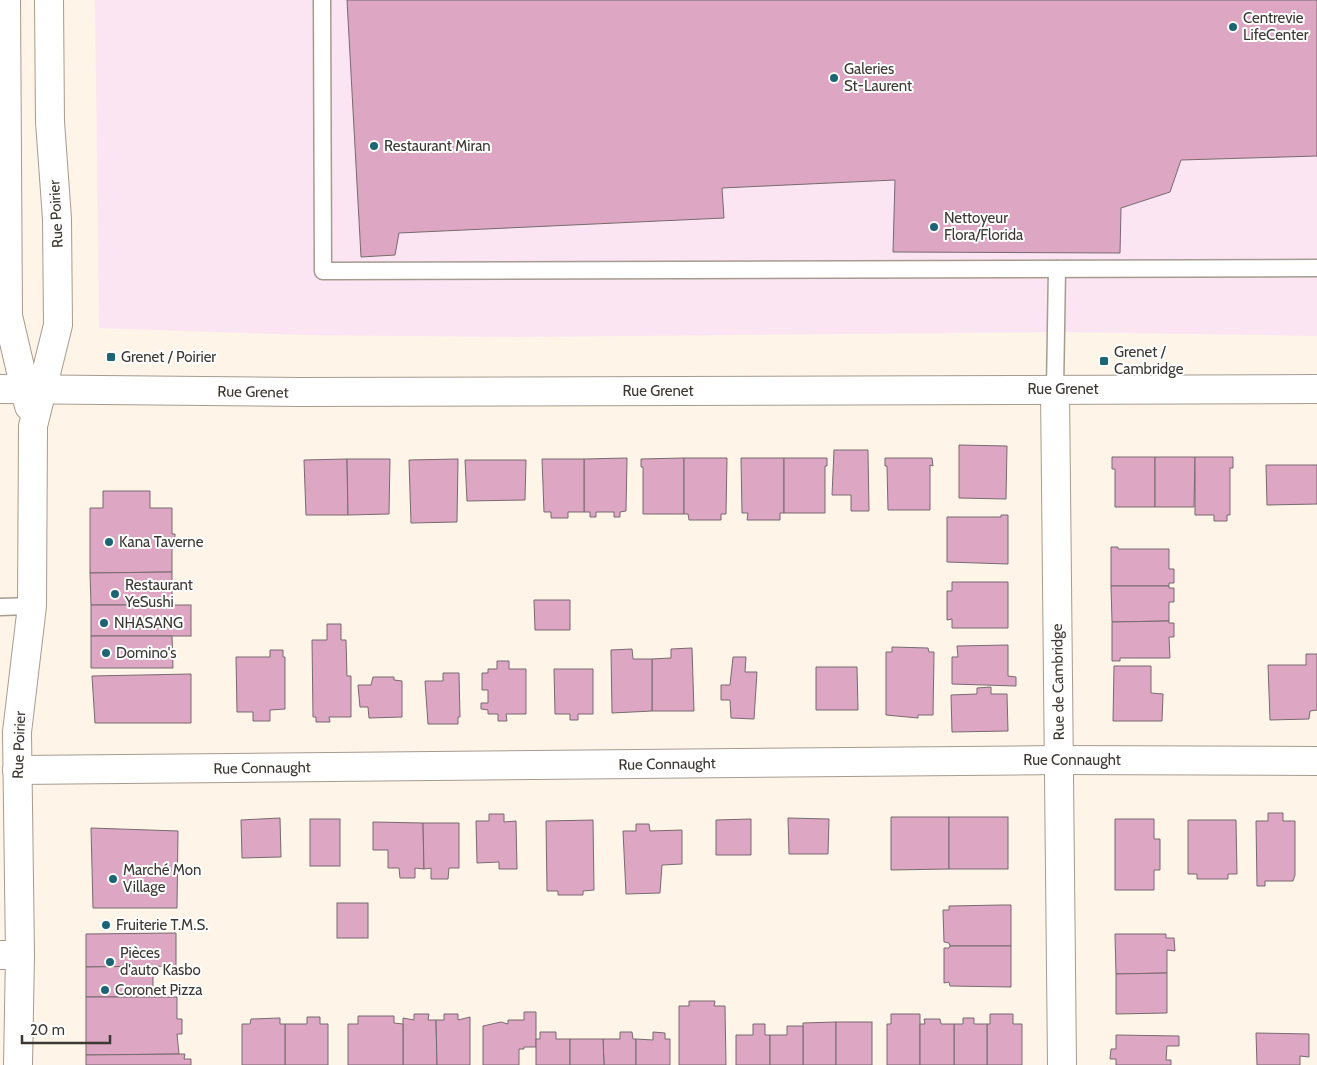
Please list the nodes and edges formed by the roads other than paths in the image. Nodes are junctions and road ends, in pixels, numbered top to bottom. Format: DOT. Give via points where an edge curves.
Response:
graph roads {
  1 [pos="6,0"];
  2 [pos="49,0"];
  3 [pos="322,0"];
  4 [pos="1317,268"];
  5 [pos="1057,269"];
  6 [pos="22,389"];
  7 [pos="1055,389"];
  8 [pos="1317,389"];
  9 [pos="32,606"];
  10 [pos="0,607"];
  11 [pos="1059,760"];
  12 [pos="1317,761"];
  13 [pos="17,770"];
  14 [pos="10,955"];
  15 [pos="18,1065"];
  16 [pos="1062,1065"];
  1 -- 6 [label="street, Rue Poirier" via="8,316"];
  2 -- 6 [label="street, Rue Poirier" via="58,325"];
  3 -- 5 [label="lane" via="323,271"];
  4 -- 5 [label="lane"];
  5 -- 7 [label="lane"];
  6 -- 7 [label="street, Rue Grenet" via="310,392"];
  6 -- 9 [label="street, Rue Poirier" via="33,426"];
  7 -- 8 [label="street, Rue Grenet"];
  7 -- 11 [label="street, Rue de Cambridge"];
  9 -- 10 [label="lane"];
  9 -- 13 [label="street, Rue Poirier" via="17,732"];
  11 -- 12 [label="street, Rue Connaught"];
  11 -- 13 [label="street, Rue Connaught"];
  11 -- 16 [label="street, Rue de Cambridge"];
  13 -- 14 [label="street, Rue Poirier"];
  14 -- 15 [label="street, Rue Poirier"];
}
